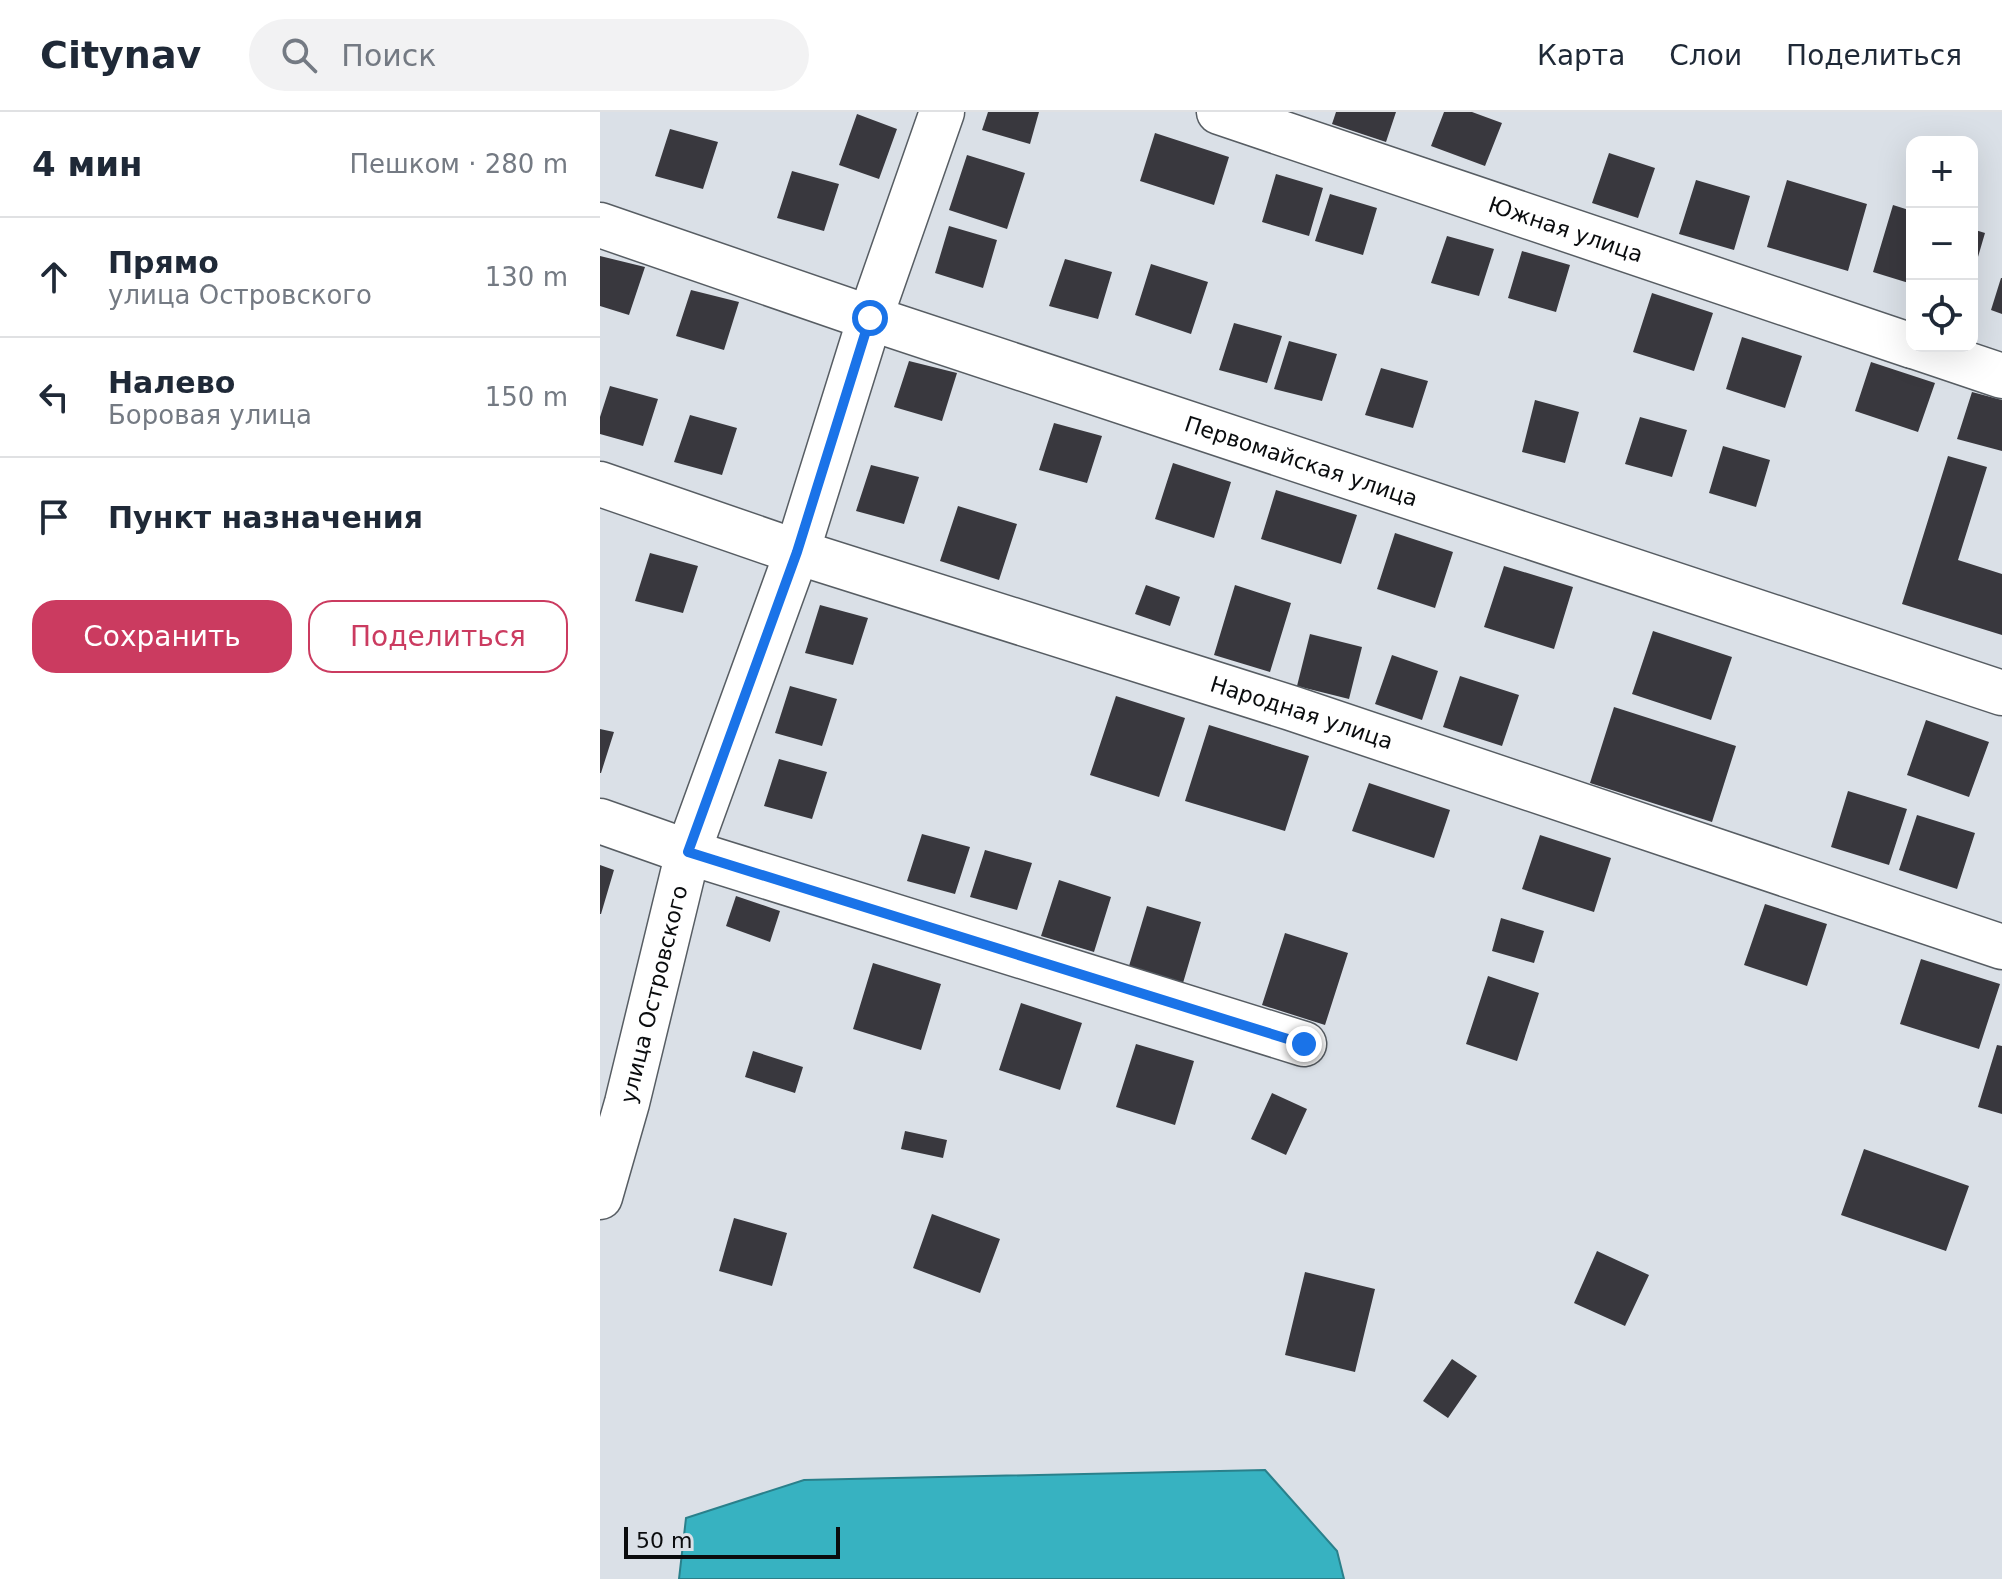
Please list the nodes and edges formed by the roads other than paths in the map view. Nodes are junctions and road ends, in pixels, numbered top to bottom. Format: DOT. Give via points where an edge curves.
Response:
graph roads {
  1 [pos="942,112"];
  2 [pos="1219,112"];
  3 [pos="600,225"];
  4 [pos="870,318"];
  5 [pos="1906,344"];
  6 [pos="1931,352"];
  7 [pos="2002,376"];
  8 [pos="600,484"];
  9 [pos="797,552"];
  10 [pos="2002,693"];
  11 [pos="600,821"];
  12 [pos="688,852"];
  13 [pos="2002,947"];
  14 [pos="1304,1044"];
  15 [pos="600,1197"];
  1 -- 4 [label="street, улица Островского"];
  2 -- 5 [label="street, Южная улица"];
  3 -- 4 [label="street, Первомайская улица"];
  4 -- 9 [label="street, улица Островского"];
  4 -- 10 [label="street, Первомайская улица"];
  6 -- 7 [label="street, Южная улица"];
  8 -- 9 [label="street, Народная улица"];
  9 -- 12 [label="street, улица Островского"];
  9 -- 13 [label="street, Народная улица" via="1291,708"];
  11 -- 12 [label="street"];
  12 -- 14 [label="street"];
  12 -- 15 [label="street, улица Островского"];
}
